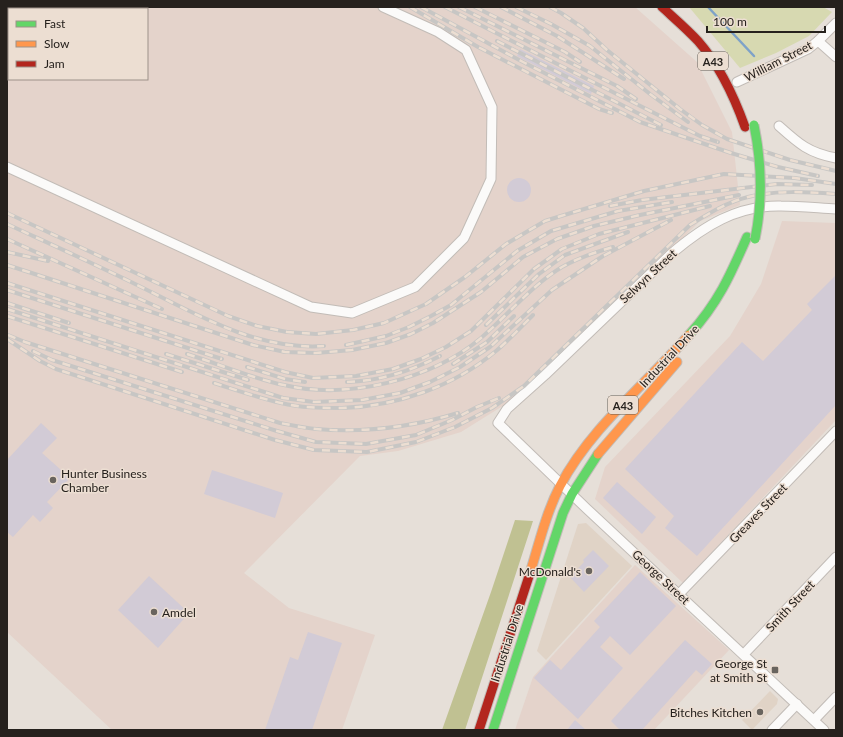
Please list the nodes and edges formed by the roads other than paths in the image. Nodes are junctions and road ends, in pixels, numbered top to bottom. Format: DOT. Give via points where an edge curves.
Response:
graph roads {
  1 [pos="383,7"];
  2 [pos="662,7"];
  3 [pos="680,11"];
  4 [pos="836,23"];
  5 [pos="818,41"];
  6 [pos="836,57"];
  7 [pos="724,61"];
  8 [pos="738,86"];
  9 [pos="749,126"];
  10 [pos="779,126"];
  11 [pos="836,158"];
  12 [pos="7,167"];
  13 [pos="836,209"];
  14 [pos="682,357"];
  15 [pos="498,423"];
  16 [pos="836,431"];
  17 [pos="561,484"];
  18 [pos="572,494"];
  19 [pos="836,557"];
  20 [pos="679,594"];
  21 [pos="744,654"];
  22 [pos="836,697"];
  23 [pos="797,704"];
  24 [pos="814,720"];
  25 [pos="479,730"];
  26 [pos="493,730"];
  27 [pos="772,730"];
  28 [pos="824,730"];
  1 -- 12 [label="street" via="438,32 466,50 492,107 491,179 464,238 416,287 352,313 311,307"];
  2 -- 9 [label="highway, Industrial Drive / A43" via="697,41 714,62"];
  3 -- 7 [label="highway, A43" via="708,39"];
  4 -- 5 [label="street, William Street"];
  5 -- 6 [label="street"];
  5 -- 8 [label="street, William Street" via="808,49"];
  8 -- 9 [label="highway, Industrial Drive / A43"];
  9 -- 17 [label="highway, Industrial Drive / A43, bridge" via="760,155 762,184 760,212 752,240 711,309 598,433"];
  10 -- 11 [label="street" via="799,144 821,155"];
  13 -- 15 [label="street, Selwyn Street" via="780,206 754,208 732,214 703,229 671,254 507,409"];
  14 -- 18 [label="highway, Industrial Drive / A43" via="600,449"];
  15 -- 17 [label="street, George Street"];
  16 -- 20 [label="street, Greaves Street"];
  17 -- 18 [label="street, George Street"];
  17 -- 25 [label="highway, Industrial Drive / A43"];
  18 -- 20 [label="street, George Street"];
  18 -- 26 [label="highway, Industrial Drive / A43" via="563,513"];
  19 -- 21 [label="street, Smith Street"];
  20 -- 21 [label="street, George Street"];
  21 -- 23 [label="street, George Street"];
  22 -- 24 [label="street"];
  23 -- 24 [label="street, George Street"];
  23 -- 27 [label="street"];
  24 -- 28 [label="street, George Street"];
}
